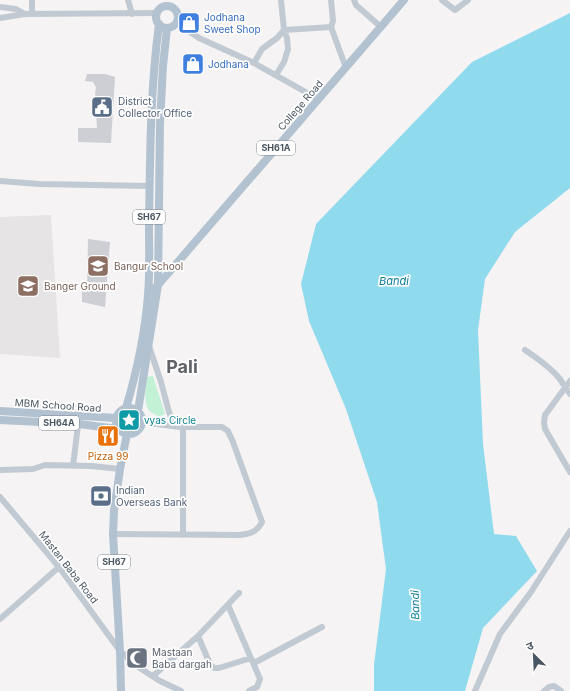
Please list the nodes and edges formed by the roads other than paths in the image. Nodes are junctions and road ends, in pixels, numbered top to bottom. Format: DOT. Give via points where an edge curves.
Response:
graph roads {
  1 [pos="32,0"];
  2 [pos="128,0"];
  3 [pos="281,0"];
  4 [pos="330,0"];
  5 [pos="354,0"];
  6 [pos="404,0"];
  7 [pos="442,0"];
  8 [pos="468,0"];
  9 [pos="169,3"];
  10 [pos="0,7"];
  11 [pos="156,13"];
  12 [pos="25,14"];
  13 [pos="32,14"];
  14 [pos="132,14"];
  15 [pos="0,18"];
  16 [pos="177,23"];
  17 [pos="159,24"];
  18 [pos="331,27"];
  19 [pos="381,27"];
  20 [pos="167,28"];
  21 [pos="284,30"];
  22 [pos="254,63"];
  23 [pos="346,68"];
  24 [pos="276,75"];
  25 [pos="318,99"];
  26 [pos="0,181"];
  27 [pos="150,186"];
  28 [pos="158,285"];
  29 [pos="148,295"];
  30 [pos="149,346"];
  31 [pos="525,350"];
  32 [pos="570,381"];
  33 [pos="565,388"];
  34 [pos="570,394"];
  35 [pos="126,408"];
  36 [pos="0,411"];
  37 [pos="138,411"];
  38 [pos="116,418"];
  39 [pos="0,420"];
  40 [pos="79,420"];
  41 [pos="142,422"];
  42 [pos="182,427"];
  43 [pos="118,429"];
  44 [pos="127,434"];
  45 [pos="73,466"];
  46 [pos="120,469"];
  47 [pos="0,470"];
  48 [pos="570,472"];
  49 [pos="0,497"];
  50 [pos="570,531"];
  51 [pos="113,534"];
  52 [pos="184,535"];
  53 [pos="59,567"];
  54 [pos="239,593"];
  55 [pos="228,605"];
  56 [pos="0,619"];
  57 [pos="322,626"];
  58 [pos="198,636"];
  59 [pos="120,651"];
  60 [pos="252,661"];
  61 [pos="153,676"];
  62 [pos="122,691"];
  63 [pos="181,691"];
  64 [pos="249,691"];
  65 [pos="475,691"];
  66 [pos="544,691"];
  67 [pos="561,691"];
  1 -- 13 [label="street"];
  2 -- 14 [label="street"];
  3 -- 21 [label="street"];
  4 -- 18 [label="street" via="333,21"];
  5 -- 19 [label="street" via="356,5"];
  6 -- 19 [label="main road, College Road / SH61A"];
  7 -- 8 [label="street" via="455,10"];
  9 -- 11 [label="main road"];
  9 -- 16 [label="main road" via="178,12"];
  10 -- 12 [label="street" via="16,9"];
  11 -- 14 [label="street"];
  11 -- 17 [label="main road, SH67"];
  12 -- 13 [label="street"];
  12 -- 15 [label="street"];
  13 -- 14 [label="street"];
  16 -- 20 [label="main road"];
  16 -- 22 [label="street" via="199,38"];
  17 -- 20 [label="main road"];
  17 -- 27 [label="main road, SH67" via="154,75"];
  18 -- 21 [label="street"];
  18 -- 23 [label="street"];
  19 -- 23 [label="main road, College Road / SH61A"];
  20 -- 28 [label="main road, SH67" via="160,123"];
  21 -- 22 [label="street" via="262,49"];
  21 -- 24 [label="street" via="287,38 287,55"];
  22 -- 24 [label="street"];
  23 -- 25 [label="main road, College Road / SH61A"];
  24 -- 25 [label="street"];
  25 -- 28 [label="main road, College Road / SH61A"];
  26 -- 27 [label="street"];
  27 -- 29 [label="main road, SH67"];
  28 -- 29 [label="main road, College Road / SH61A"];
  28 -- 30 [label="main road, SH67"];
  29 -- 35 [label="main road, SH67" via="142,343"];
  30 -- 37 [label="main road, SH67"];
  30 -- 42 [label="street" via="172,420"];
  31 -- 33 [label="street" via="553,372"];
  32 -- 33 [label="street"];
  33 -- 34 [label="street"];
  33 -- 48 [label="street" via="545,415 544,425"];
  35 -- 37 [label="main road"];
  35 -- 38 [label="main road, SH67" via="120,411"];
  36 -- 40 [label="main road, MBM School Road / SH64A"];
  37 -- 41 [label="main road, SH67"];
  38 -- 40 [label="main road, MBM School Road / SH64A"];
  38 -- 43 [label="main road"];
  39 -- 40 [label="main road, MBM School Road / SH64A"];
  40 -- 43 [label="main road, MBM School Road / SH64A"];
  40 -- 45 [label="street"];
  41 -- 42 [label="street"];
  41 -- 44 [label="main road" via="137,432"];
  42 -- 52 [label="street"];
  42 -- 52 [label="street" via="216,426 228,431 262,522 259,528 247,534"];
  43 -- 44 [label="main road"];
  44 -- 46 [label="main road, SH67"];
  45 -- 46 [label="street"];
  45 -- 47 [label="street" via="45,465 33,469"];
  46 -- 51 [label="main road, SH67"];
  49 -- 53 [label="street, Mastan Baba Road"];
  50 -- 65 [label="street" via="531,592 500,634"];
  51 -- 52 [label="street"];
  51 -- 59 [label="main road, SH67"];
  53 -- 56 [label="street"];
  53 -- 59 [label="street, Mastan Baba Road"];
  54 -- 55 [label="street"];
  55 -- 58 [label="street"];
  55 -- 60 [label="street"];
  57 -- 60 [label="street"];
  58 -- 60 [label="street" via="214,668"];
  58 -- 61 [label="street"];
  59 -- 61 [label="street, Mastan Baba Road"];
  59 -- 62 [label="main road, SH67"];
  60 -- 64 [label="street" via="260,682"];
  61 -- 63 [label="street, Mastan Baba Road"];
  66 -- 67 [label="street" via="554,686"];
}
